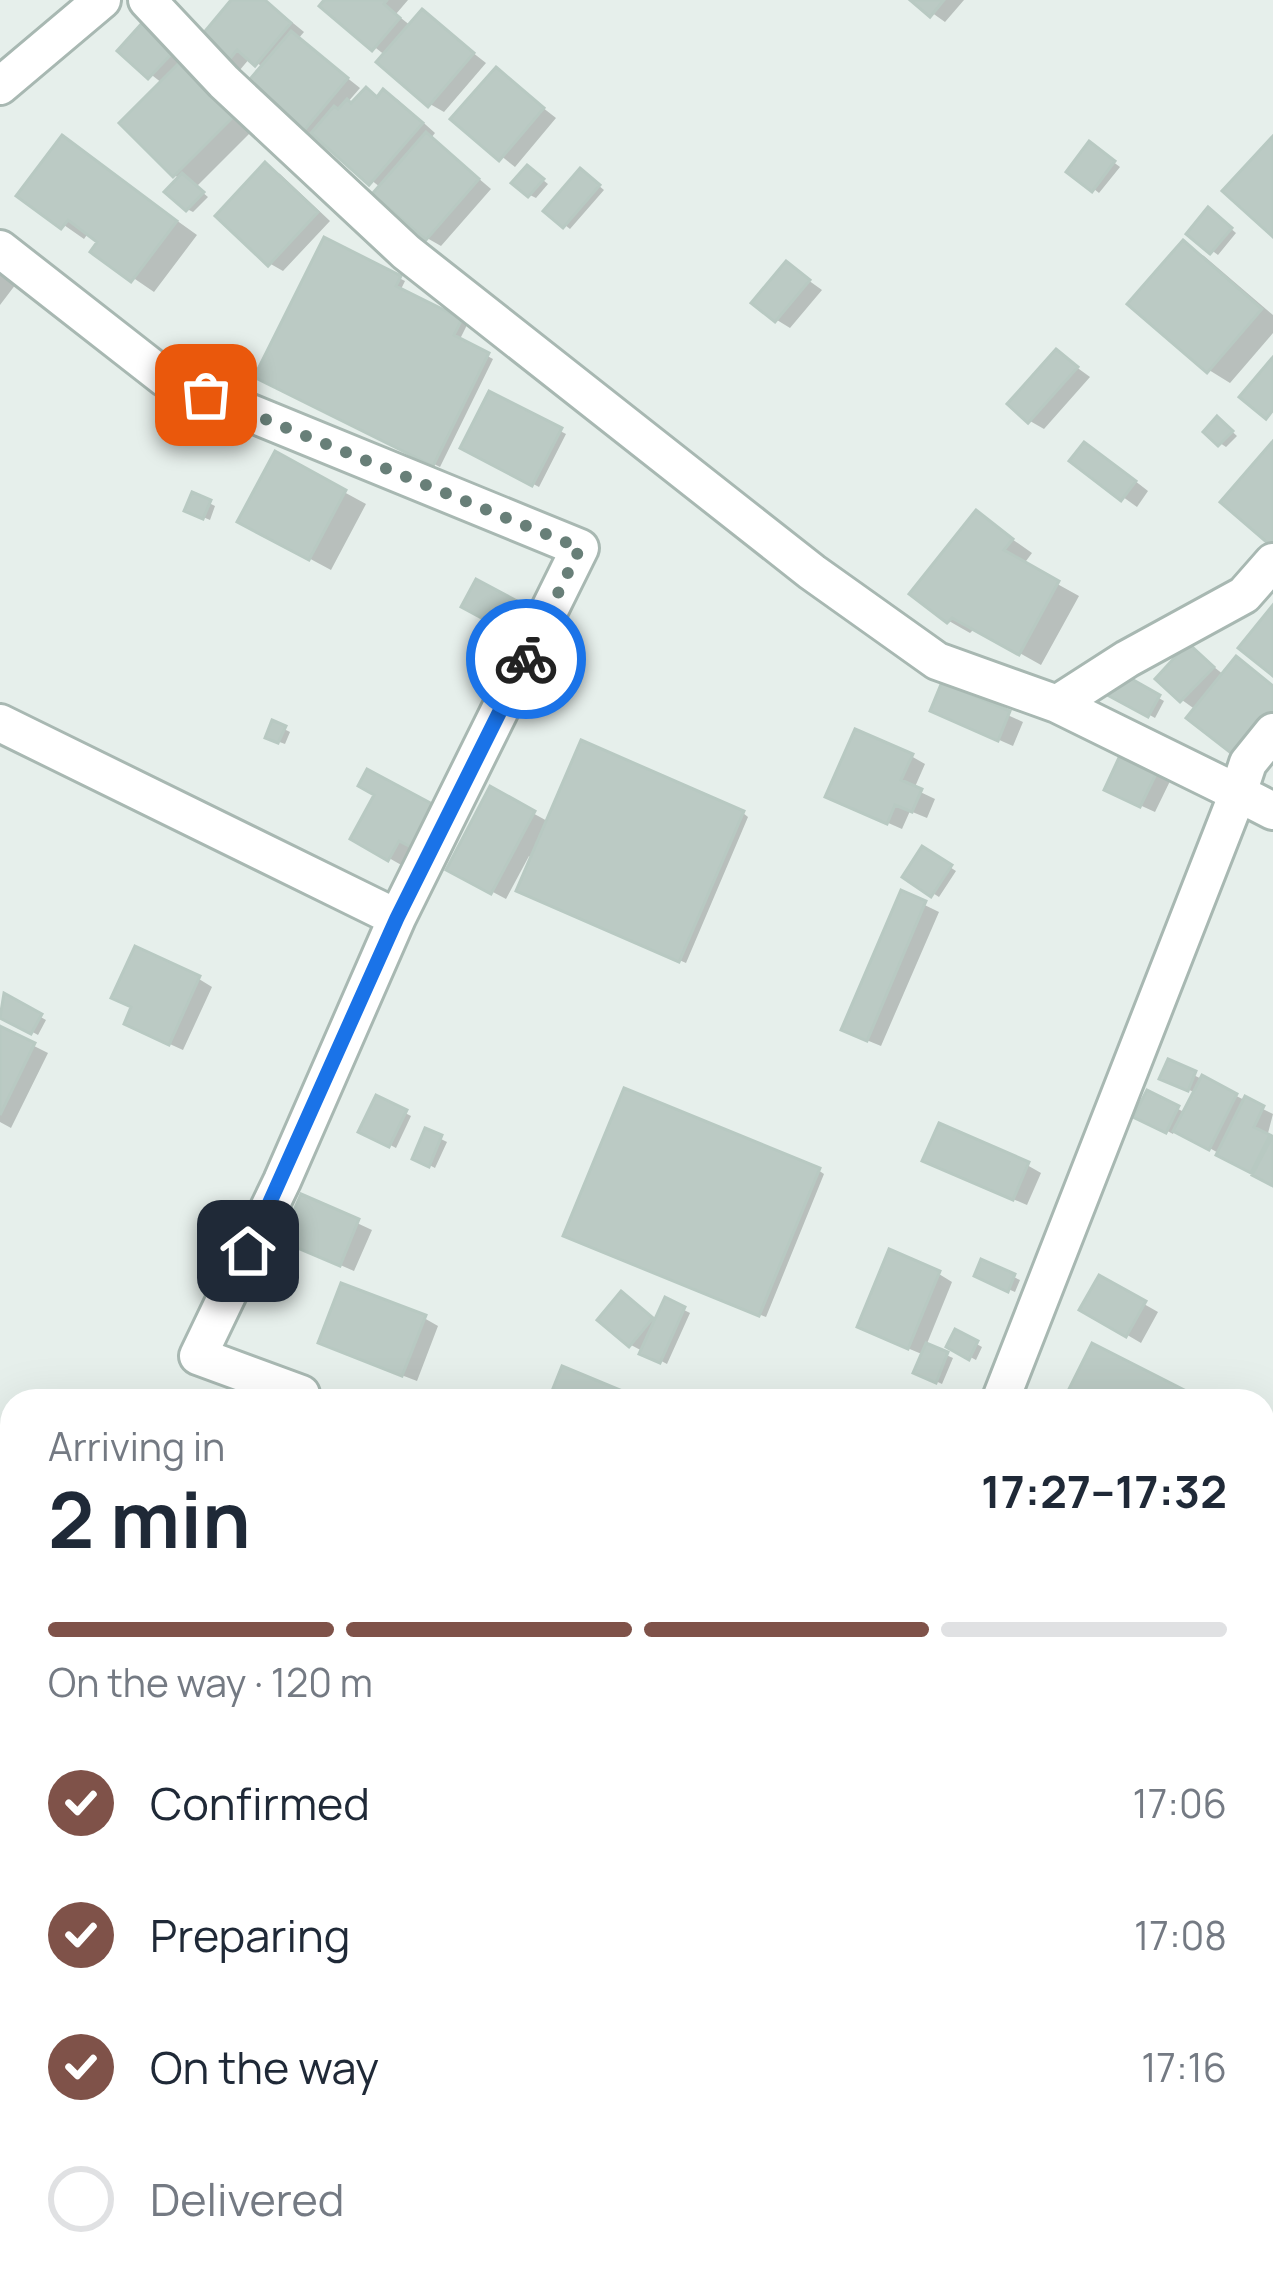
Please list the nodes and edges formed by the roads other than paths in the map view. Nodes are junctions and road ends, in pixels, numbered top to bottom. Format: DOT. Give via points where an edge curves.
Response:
graph roads {
  1 [pos="102,0"];
  2 [pos="147,0"];
  3 [pos="8,71"];
  4 [pos="0,248"];
  5 [pos="1273,562"];
  6 [pos="1057,704"];
  7 [pos="0,723"];
  8 [pos="1273,732"];
  9 [pos="1238,793"];
  10 [pos="1273,811"];
  11 [pos="397,918"];
  12 [pos="287,1389"];
  13 [pos="1005,1389"];
  1 -- 3 [label="street"];
  2 -- 6 [label="street" via="406,252 812,572 938,661"];
  4 -- 11 [label="street" via="165,378 580,548"];
  5 -- 6 [label="street" via="1244,595"];
  6 -- 9 [label="street"];
  7 -- 11 [label="street"];
  8 -- 9 [label="street" via="1248,763"];
  9 -- 10 [label="street"];
  9 -- 13 [label="street"];
  11 -- 12 [label="street" via="198,1356"];
}
